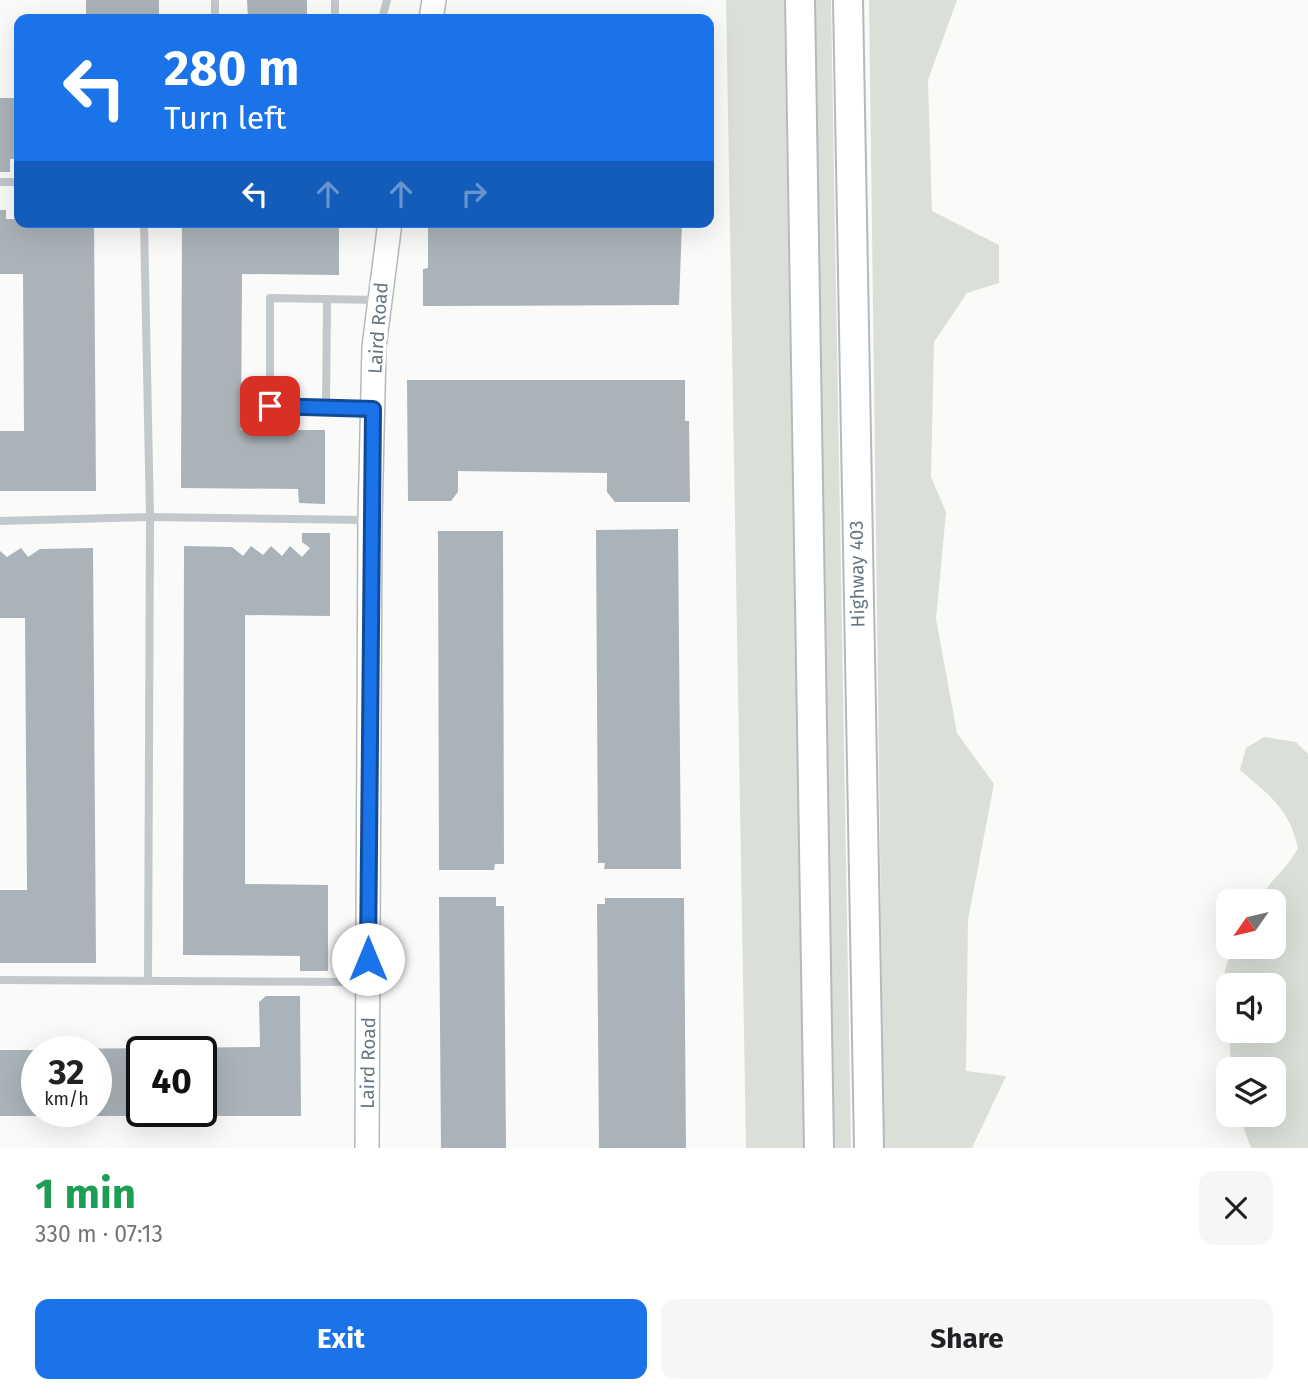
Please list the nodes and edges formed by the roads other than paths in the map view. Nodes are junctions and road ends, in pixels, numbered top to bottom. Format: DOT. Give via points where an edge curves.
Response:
graph roads {
  1 [pos="800,0"];
  2 [pos="848,0"];
  3 [pos="144,228"];
  4 [pos="389,228"];
  5 [pos="327,299"];
  6 [pos="379,300"];
  7 [pos="326,407"];
  8 [pos="373,409"];
  9 [pos="150,517"];
  10 [pos="370,520"];
  11 [pos="0,521"];
  12 [pos="0,980"];
  13 [pos="148,981"];
  14 [pos="368,982"];
  15 [pos="367,1148"];
  16 [pos="819,1148"];
  17 [pos="869,1148"];
  1 -- 16 [label="highway"];
  2 -- 17 [label="highway, Highway 403"];
  3 -- 9 [label="lane"];
  4 -- 6 [label="street, Laird Road"];
  5 -- 6 [label="lane"];
  5 -- 7 [label="lane"];
  5 -- 7 [label="lane" via="270,298 270,406"];
  6 -- 8 [label="street, Laird Road"];
  7 -- 8 [label="lane"];
  8 -- 10 [label="street, Laird Road"];
  9 -- 10 [label="lane"];
  9 -- 11 [label="lane"];
  9 -- 13 [label="lane"];
  10 -- 14 [label="street, Laird Road"];
  12 -- 13 [label="lane"];
  13 -- 14 [label="lane"];
  14 -- 15 [label="street, Laird Road"];
}
